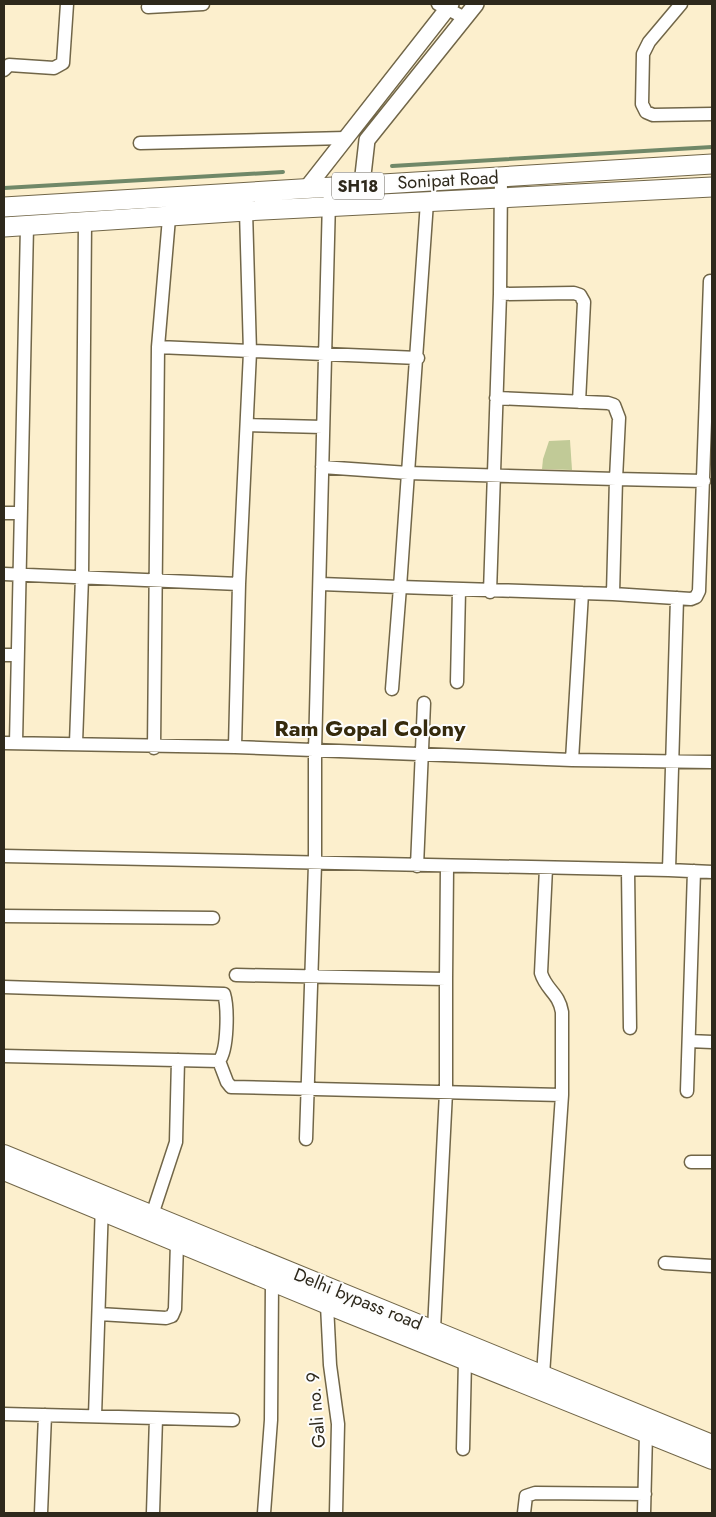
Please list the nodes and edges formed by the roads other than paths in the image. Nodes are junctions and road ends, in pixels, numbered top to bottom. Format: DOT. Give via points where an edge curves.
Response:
graph roads {
  1 [pos="67,4"];
  2 [pos="203,4"];
  3 [pos="476,4"];
  4 [pos="681,4"];
  5 [pos="446,5"];
  6 [pos="148,7"];
  7 [pos="465,18"];
  8 [pos="4,70"];
  9 [pos="712,114"];
  10 [pos="346,138"];
  11 [pos="140,143"];
  12 [pos="712,164"];
  13 [pos="500,177"];
  14 [pos="363,185"];
  15 [pos="329,187"];
  16 [pos="712,188"];
  17 [pos="306,189"];
  18 [pos="501,198"];
  19 [pos="427,202"];
  20 [pos="365,205"];
  21 [pos="4,207"];
  22 [pos="329,208"];
  23 [pos="246,211"];
  24 [pos="169,218"];
  25 [pos="85,223"];
  26 [pos="27,226"];
  27 [pos="4,227"];
  28 [pos="710,281"];
  29 [pos="500,294"];
  30 [pos="158,347"];
  31 [pos="250,352"];
  32 [pos="325,353"];
  33 [pos="418,358"];
  34 [pos="496,398"];
  35 [pos="579,402"];
  36 [pos="247,425"];
  37 [pos="323,427"];
  38 [pos="322,467"];
  39 [pos="408,472"];
  40 [pos="494,474"];
  41 [pos="616,479"];
  42 [pos="704,481"];
  43 [pos="4,513"];
  44 [pos="20,514"];
  45 [pos="707,528"];
  46 [pos="4,574"];
  47 [pos="20,574"];
  48 [pos="82,577"];
  49 [pos="157,579"];
  50 [pos="239,584"];
  51 [pos="321,584"];
  52 [pos="400,587"];
  53 [pos="459,590"];
  54 [pos="490,592"];
  55 [pos="582,593"];
  56 [pos="614,594"];
  57 [pos="677,598"];
  58 [pos="10,655"];
  59 [pos="457,682"];
  60 [pos="392,689"];
  61 [pos="424,703"];
  62 [pos="10,743"];
  63 [pos="76,744"];
  64 [pos="235,747"];
  65 [pos="154,748"];
  66 [pos="315,751"];
  67 [pos="422,756"];
  68 [pos="572,760"];
  69 [pos="672,761"];
  70 [pos="712,762"];
  71 [pos="4,856"];
  72 [pos="315,864"];
  73 [pos="417,866"];
  74 [pos="447,866"];
  75 [pos="546,868"];
  76 [pos="628,870"];
  77 [pos="669,870"];
  78 [pos="694,871"];
  79 [pos="712,872"];
  80 [pos="4,916"];
  81 [pos="213,918"];
  82 [pos="236,975"];
  83 [pos="311,976"];
  84 [pos="446,979"];
  85 [pos="4,987"];
  86 [pos="630,1028"];
  87 [pos="689,1041"];
  88 [pos="712,1042"];
  89 [pos="4,1056"];
  90 [pos="178,1060"];
  91 [pos="219,1061"];
  92 [pos="308,1089"];
  93 [pos="687,1091"];
  94 [pos="446,1092"];
  95 [pos="562,1095"];
  96 [pos="306,1139"];
  97 [pos="4,1154"];
  98 [pos="690,1162"];
  99 [pos="712,1162"];
  100 [pos="4,1171"];
  101 [pos="102,1203"];
  102 [pos="152,1215"];
  103 [pos="177,1242"];
  104 [pos="665,1263"];
  105 [pos="712,1266"];
  106 [pos="272,1282"];
  107 [pos="327,1305"];
  108 [pos="99,1314"];
  109 [pos="434,1329"];
  110 [pos="465,1360"];
  111 [pos="543,1375"];
  112 [pos="4,1414"];
  113 [pos="45,1415"];
  114 [pos="95,1416"];
  115 [pos="156,1418"];
  116 [pos="233,1420"];
  117 [pos="646,1433"];
  118 [pos="712,1444"];
  119 [pos="463,1449"];
  120 [pos="712,1460"];
  121 [pos="645,1494"];
  122 [pos="41,1513"];
  123 [pos="153,1513"];
  124 [pos="264,1513"];
  125 [pos="336,1513"];
  126 [pos="524,1513"];
  127 [pos="644,1513"];
  1 -- 8 [label="street" via="63,63 54,68 9,65"];
  2 -- 6 [label="street"];
  3 -- 7 [label="street"];
  4 -- 9 [label="street" via="642,54 642,104 646,112 653,115"];
  5 -- 7 [label="street"];
  5 -- 10 [label="street"];
  7 -- 14 [label="street" via="368,140"];
  10 -- 11 [label="street"];
  10 -- 17 [label="street"];
  12 -- 13 [label="main road, Sonipat Road / SH18"];
  13 -- 14 [label="main road, Sonipat Road / SH18"];
  13 -- 18 [label="street"];
  14 -- 15 [label="main road, Sonipat Road / SH18"];
  14 -- 20 [label="street"];
  15 -- 17 [label="main road, Sonipat Road / SH18"];
  15 -- 22 [label="street"];
  16 -- 18 [label="main road, Sonipat Road / SH18"];
  17 -- 21 [label="main road, Sonipat Road / SH18"];
  18 -- 19 [label="main road, Sonipat Road / SH18"];
  18 -- 29 [label="street"];
  19 -- 20 [label="main road, Sonipat Road / SH18"];
  19 -- 33 [label="street"];
  20 -- 22 [label="main road, Sonipat Road / SH18"];
  22 -- 23 [label="main road, Sonipat Road / SH18"];
  22 -- 32 [label="street"];
  23 -- 24 [label="main road, Sonipat Road / SH18"];
  23 -- 31 [label="street"];
  24 -- 25 [label="main road, Sonipat Road / SH18"];
  24 -- 30 [label="street"];
  25 -- 26 [label="main road, Sonipat Road / SH18"];
  25 -- 48 [label="street"];
  26 -- 27 [label="main road, Sonipat Road / SH18"];
  26 -- 44 [label="street"];
  28 -- 42 [label="street"];
  29 -- 34 [label="street"];
  29 -- 35 [label="street" via="574,293 580,296 584,302"];
  30 -- 31 [label="street"];
  30 -- 49 [label="street"];
  31 -- 32 [label="street"];
  31 -- 36 [label="street"];
  32 -- 33 [label="street"];
  32 -- 37 [label="street"];
  33 -- 39 [label="street"];
  34 -- 35 [label="street"];
  34 -- 40 [label="street"];
  35 -- 41 [label="street" via="608,403 618,411"];
  36 -- 37 [label="street"];
  36 -- 50 [label="street"];
  37 -- 38 [label="street"];
  38 -- 39 [label="street"];
  38 -- 51 [label="street"];
  39 -- 40 [label="street"];
  39 -- 52 [label="street"];
  40 -- 41 [label="street"];
  40 -- 54 [label="street"];
  41 -- 42 [label="street"];
  41 -- 56 [label="street"];
  42 -- 45 [label="street"];
  43 -- 44 [label="street"];
  44 -- 47 [label="street"];
  45 -- 57 [label="street" via="699,591 691,599"];
  46 -- 47 [label="street"];
  47 -- 48 [label="street"];
  47 -- 58 [label="street"];
  48 -- 49 [label="street"];
  48 -- 63 [label="street"];
  49 -- 50 [label="street"];
  49 -- 65 [label="street"];
  50 -- 64 [label="street"];
  51 -- 52 [label="street"];
  51 -- 66 [label="street"];
  52 -- 53 [label="street"];
  52 -- 60 [label="street"];
  53 -- 54 [label="street"];
  53 -- 59 [label="street"];
  54 -- 55 [label="street"];
  55 -- 56 [label="street"];
  55 -- 68 [label="street"];
  56 -- 57 [label="street"];
  57 -- 69 [label="street"];
  58 -- 62 [label="street"];
  61 -- 67 [label="street"];
  62 -- 63 [label="street"];
  63 -- 65 [label="street"];
  64 -- 65 [label="street"];
  64 -- 66 [label="street"];
  66 -- 67 [label="street"];
  66 -- 72 [label="street"];
  67 -- 68 [label="street"];
  67 -- 73 [label="street"];
  68 -- 69 [label="street"];
  69 -- 70 [label="street"];
  69 -- 77 [label="street"];
  71 -- 72 [label="street" via="147,857"];
  72 -- 73 [label="street"];
  72 -- 83 [label="street"];
  73 -- 74 [label="street"];
  74 -- 75 [label="street"];
  74 -- 84 [label="street"];
  75 -- 76 [label="street"];
  75 -- 95 [label="street" via="541,973 547,986 559,998 562,1012"];
  76 -- 77 [label="street"];
  76 -- 86 [label="street"];
  77 -- 78 [label="street"];
  78 -- 79 [label="street"];
  78 -- 87 [label="street"];
  80 -- 81 [label="street"];
  82 -- 83 [label="street"];
  83 -- 84 [label="street"];
  83 -- 92 [label="street"];
  84 -- 94 [label="street"];
  85 -- 91 [label="street" via="224,994 227,1002 224,1056"];
  87 -- 88 [label="street"];
  87 -- 93 [label="street"];
  89 -- 90 [label="street"];
  90 -- 91 [label="street"];
  90 -- 102 [label="street" via="176,1142"];
  91 -- 92 [label="street" via="231,1087"];
  92 -- 94 [label="street"];
  92 -- 96 [label="street"];
  94 -- 95 [label="street"];
  94 -- 109 [label="street"];
  95 -- 111 [label="street"];
  97 -- 101 [label="main road, Delhi bypass road"];
  98 -- 99 [label="street"];
  100 -- 101 [label="main road, Delhi bypass road"];
  101 -- 102 [label="main road, Delhi bypass road"];
  101 -- 103 [label="main road, Delhi bypass road"];
  101 -- 108 [label="street"];
  102 -- 109 [label="main road, Delhi bypass road"];
  103 -- 106 [label="main road, Delhi bypass road"];
  103 -- 108 [label="street" via="175,1310 172,1316"];
  104 -- 105 [label="street"];
  106 -- 107 [label="main road, Delhi bypass road"];
  106 -- 124 [label="street" via="271,1420"];
  107 -- 110 [label="main road, Delhi bypass road"];
  107 -- 125 [label="street, Gali no. 9" via="330,1365 338,1424"];
  108 -- 114 [label="street"];
  109 -- 111 [label="main road, Delhi bypass road"];
  110 -- 117 [label="main road, Delhi bypass road"];
  110 -- 119 [label="street"];
  111 -- 118 [label="main road, Delhi bypass road"];
  112 -- 113 [label="street"];
  113 -- 114 [label="street"];
  113 -- 122 [label="street"];
  114 -- 115 [label="street"];
  115 -- 116 [label="street"];
  115 -- 123 [label="street"];
  117 -- 120 [label="main road, Delhi bypass road"];
  117 -- 121 [label="street"];
  121 -- 126 [label="street" via="535,1493 526,1496"];
  121 -- 127 [label="street"];
}
